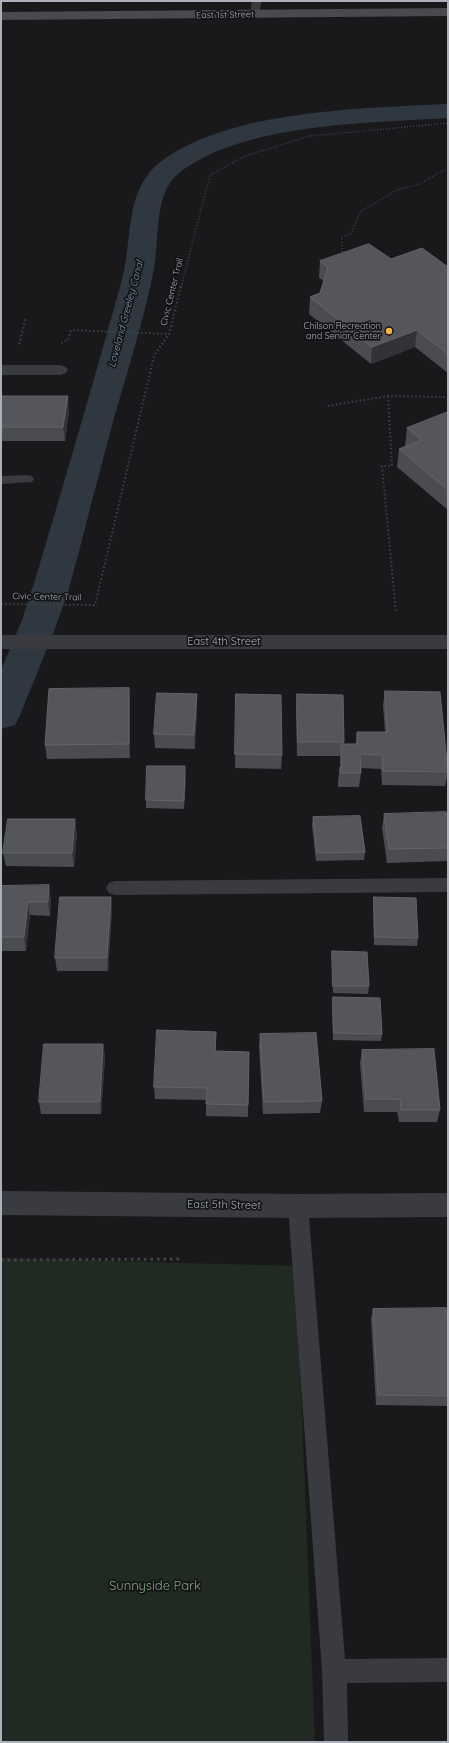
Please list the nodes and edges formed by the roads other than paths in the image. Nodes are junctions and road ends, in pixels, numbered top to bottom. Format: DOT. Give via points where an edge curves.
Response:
graph roads {
  1 [pos="257,1"];
  2 [pos="448,12"];
  3 [pos="255,14"];
  4 [pos="1,16"];
  5 [pos="1,370"];
  6 [pos="60,370"];
  7 [pos="27,479"];
  8 [pos="1,480"];
  9 [pos="1,642"];
  10 [pos="448,642"];
  11 [pos="448,885"];
  12 [pos="115,888"];
  13 [pos="1,1203"];
  14 [pos="448,1205"];
  15 [pos="298,1206"];
  16 [pos="448,1670"];
  17 [pos="334,1671"];
  18 [pos="336,1742"];
  1 -- 3 [label="lane"];
  2 -- 3 [label="main road, East 1st Street"];
  3 -- 4 [label="main road, East 1st Street"];
  5 -- 6 [label="street"];
  7 -- 8 [label="lane"];
  9 -- 10 [label="street, East 4th Street"];
  11 -- 12 [label="lane"];
  13 -- 15 [label="street, East 5th Street"];
  14 -- 15 [label="street, East 5th Street"];
  15 -- 17 [label="lane"];
  16 -- 17 [label="lane"];
  17 -- 18 [label="lane"];
}
